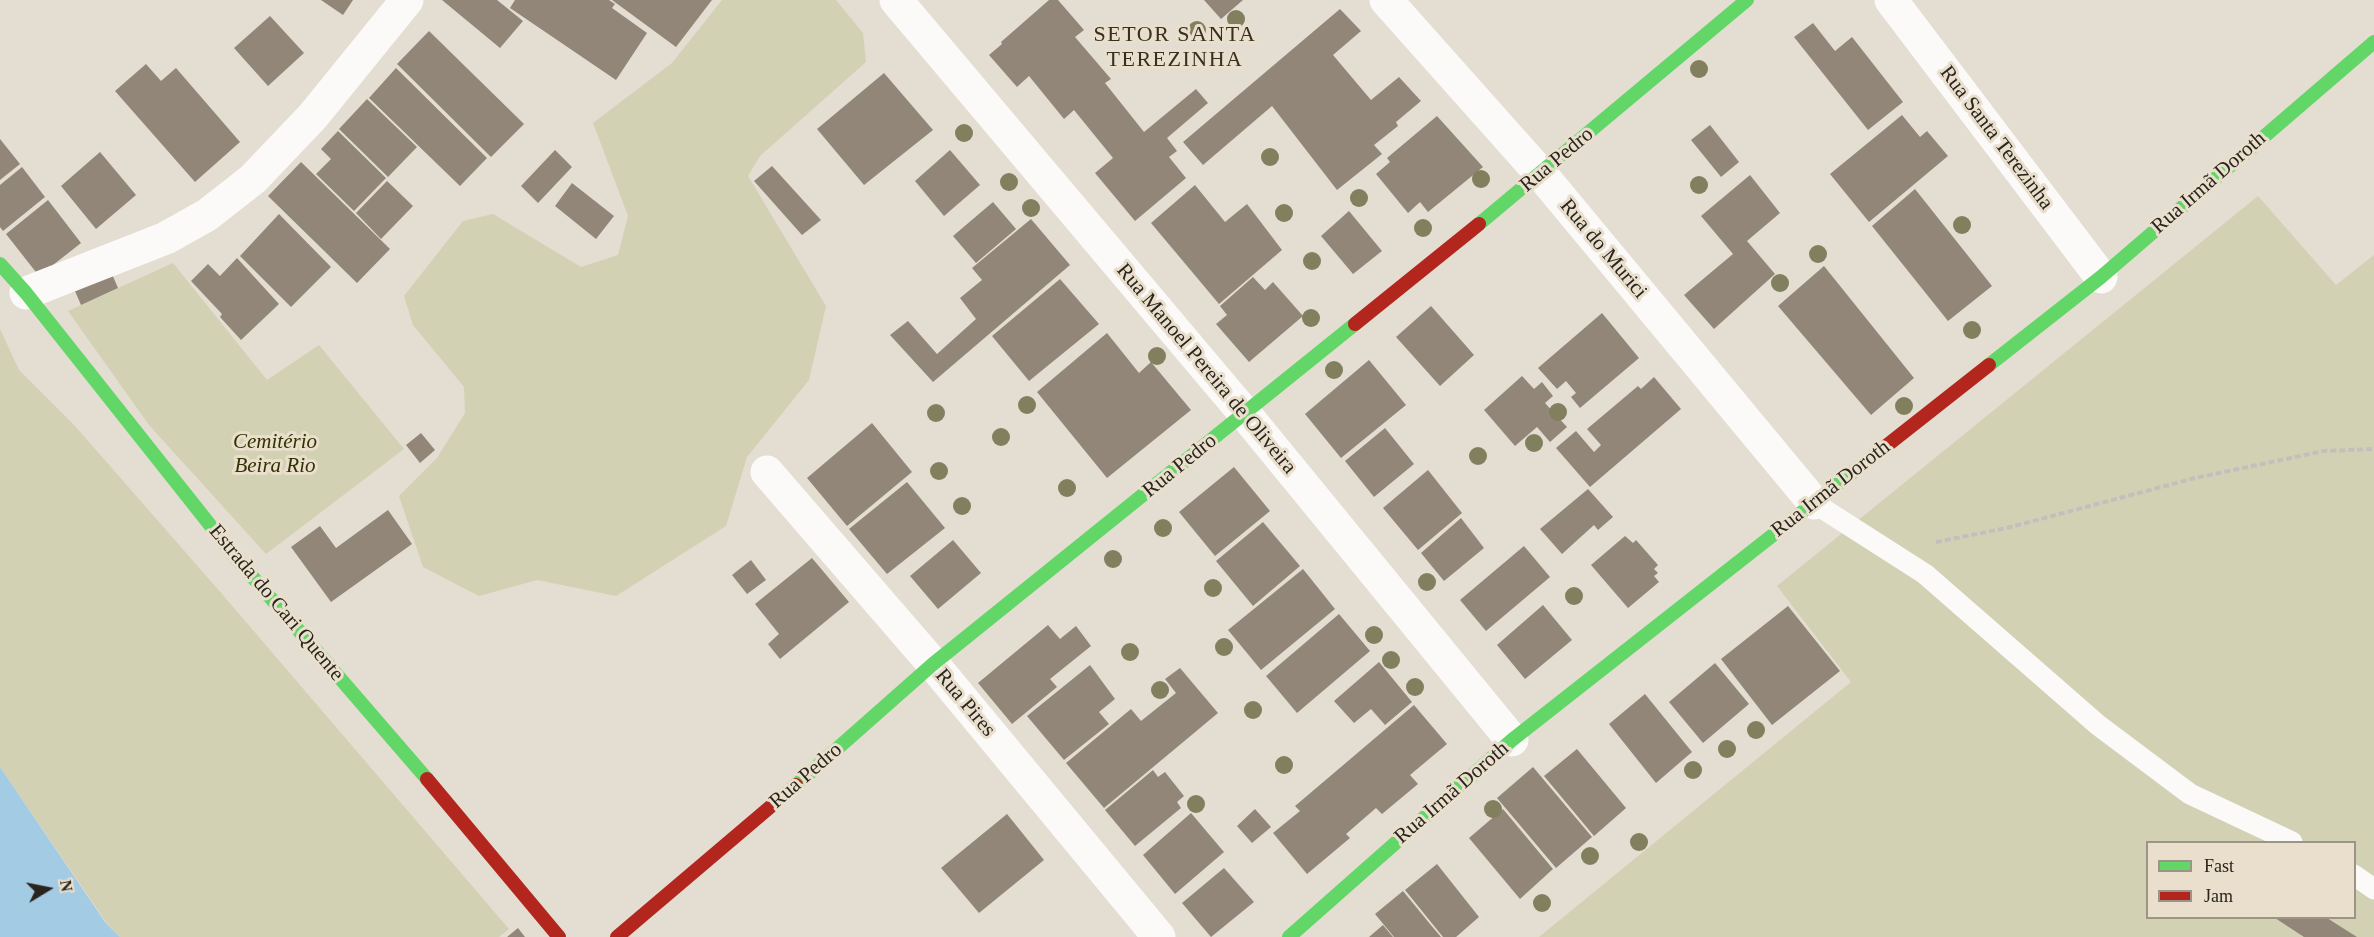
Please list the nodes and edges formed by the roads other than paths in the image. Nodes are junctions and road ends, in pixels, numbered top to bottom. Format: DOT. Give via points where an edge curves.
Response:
graph roads {
  1 [pos="407,0"];
  2 [pos="896,0"];
  3 [pos="1386,0"];
  4 [pos="1747,0"];
  5 [pos="1891,0"];
  6 [pos="2374,42"];
  7 [pos="1541,174"];
  8 [pos="0,264"];
  9 [pos="2101,277"];
  10 [pos="26,293"];
  11 [pos="1245,414"];
  12 [pos="767,472"];
  13 [pos="1814,503"];
  14 [pos="933,664"];
  15 [pos="1512,740"];
  16 [pos="2288,841"];
  17 [pos="2356,876"];
  18 [pos="2374,889"];
  19 [pos="559,937"];
  20 [pos="617,937"];
  21 [pos="1159,937"];
  22 [pos="1289,937"];
  1 -- 10 [label="street" via="313,116 253,179 207,215 166,238"];
  2 -- 11 [label="street, Rua Manoel Pereira de Oliveira"];
  3 -- 7 [label="street, Rua do Murici"];
  4 -- 7 [label="street, Rua Pedro"];
  5 -- 9 [label="street, Rua Santa Terezinha"];
  6 -- 9 [label="street, Rua Irmã Doroth"];
  7 -- 11 [label="street, Rua Pedro"];
  7 -- 13 [label="street, Rua do Murici"];
  8 -- 10 [label="street, Estrada do Cari Quente"];
  9 -- 13 [label="street, Rua Irmã Doroth"];
  10 -- 19 [label="street, Estrada do Cari Quente" via="237,559"];
  11 -- 14 [label="street, Rua Pedro"];
  11 -- 15 [label="street, Rua Manoel Pereira de Oliveira"];
  12 -- 14 [label="street, Rua Pires"];
  13 -- 15 [label="street, Rua Irmã Doroth"];
  13 -- 16 [label="lane" via="1924,574 2098,725 2190,794"];
  14 -- 20 [label="street, Rua Pedro"];
  14 -- 21 [label="street, Rua Pires"];
  15 -- 22 [label="street, Rua Irmã Doroth"];
  17 -- 18 [label="lane"];
}
